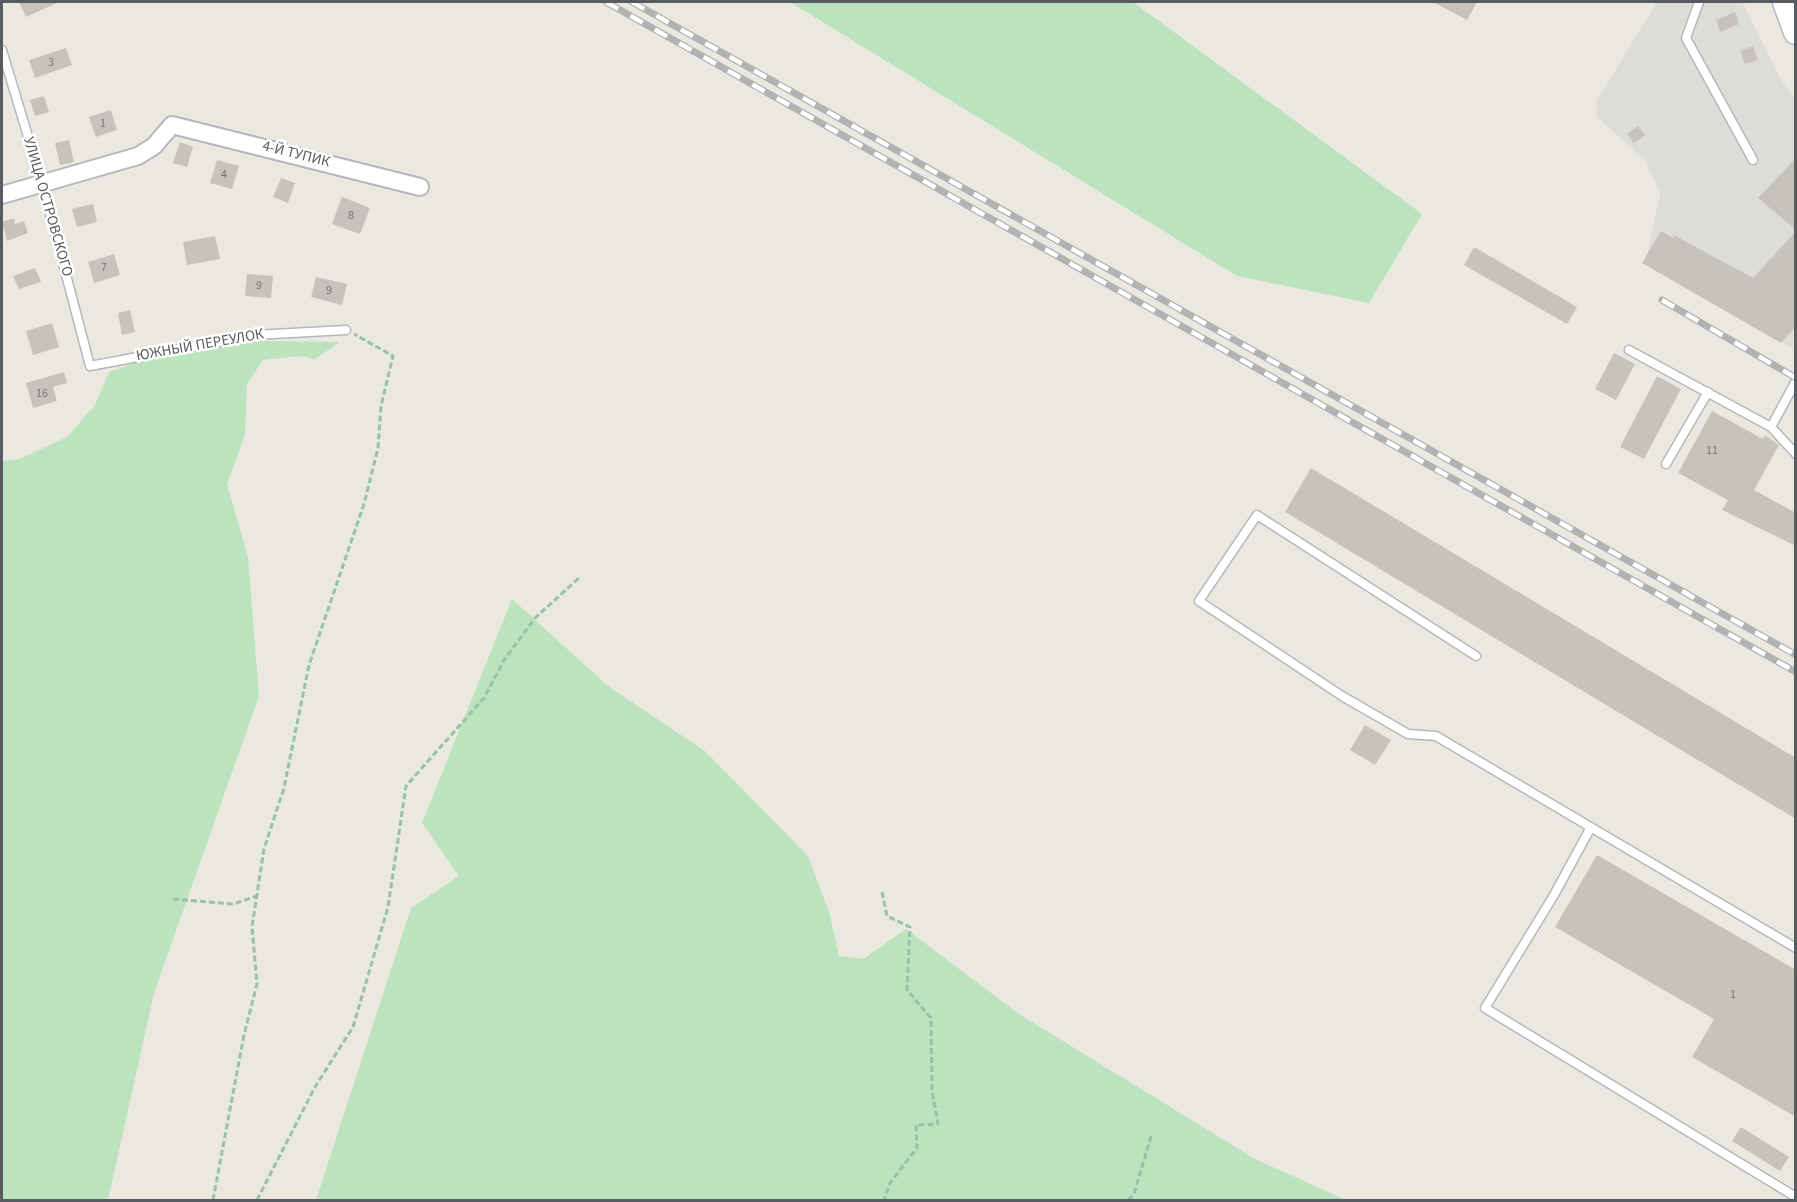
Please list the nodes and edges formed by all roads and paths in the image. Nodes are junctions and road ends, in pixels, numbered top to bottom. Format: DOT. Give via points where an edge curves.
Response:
graph roads {
  1 [pos="1699,2"];
  2 [pos="1785,2"];
  3 [pos="1796,32"];
  4 [pos="2,50"];
  5 [pos="1753,160"];
  6 [pos="42,183"];
  7 [pos="420,187"];
  8 [pos="2,195"];
  9 [pos="346,330"];
  10 [pos="1629,350"];
  11 [pos="90,366"];
  12 [pos="1796,381"];
  13 [pos="1708,392"];
  14 [pos="1771,427"];
  15 [pos="1796,454"];
  16 [pos="1666,464"];
  17 [pos="580,577"];
  18 [pos="1476,656"];
  19 [pos="1591,827"];
  20 [pos="882,892"];
  21 [pos="257,896"];
  22 [pos="173,899"];
  23 [pos="1796,948"];
  24 [pos="1152,1133"];
  25 [pos="1796,1197"];
  26 [pos="213,1200"];
  27 [pos="257,1200"];
  28 [pos="884,1200"];
  29 [pos="1128,1200"];
  1 -- 5 [label="lane" via="1686,38"];
  2 -- 3 [label="street"];
  4 -- 6 [label="lane, УЛИЦА ОСТРОВСКОГО"];
  6 -- 7 [label="street, 4-Й ТУПИК" via="138,156 154,146 172,125"];
  6 -- 8 [label="street"];
  6 -- 11 [label="lane, УЛИЦА ОСТРОВСКОГО"];
  9 -- 11 [label="lane, ЮЖНЫЙ ПЕРЕУЛОК" via="255,335"];
  9 -- 21 [label="path" via="393,356 364,504 309,665 284,788 264,849"];
  10 -- 13 [label="lane"];
  12 -- 14 [label="lane"];
  13 -- 14 [label="lane"];
  13 -- 16 [label="lane"];
  14 -- 15 [label="lane"];
  17 -- 27 [label="path" via="535,618 504,660 484,698 406,786 388,907 352,1027 315,1086"];
  18 -- 19 [label="lane" via="1257,515 1199,601 1342,696 1408,734 1436,736"];
  19 -- 23 [label="lane"];
  19 -- 25 [label="lane" via="1485,1008"];
  20 -- 28 [label="path" via="887,916 910,927 907,990 931,1018 932,1091 938,1124 916,1125 917,1148 890,1183"];
  21 -- 22 [label="path" via="233,904"];
  21 -- 26 [label="path" via="252,927 258,984 244,1035"];
  24 -- 29 [label="path" via="1134,1194"];
}
